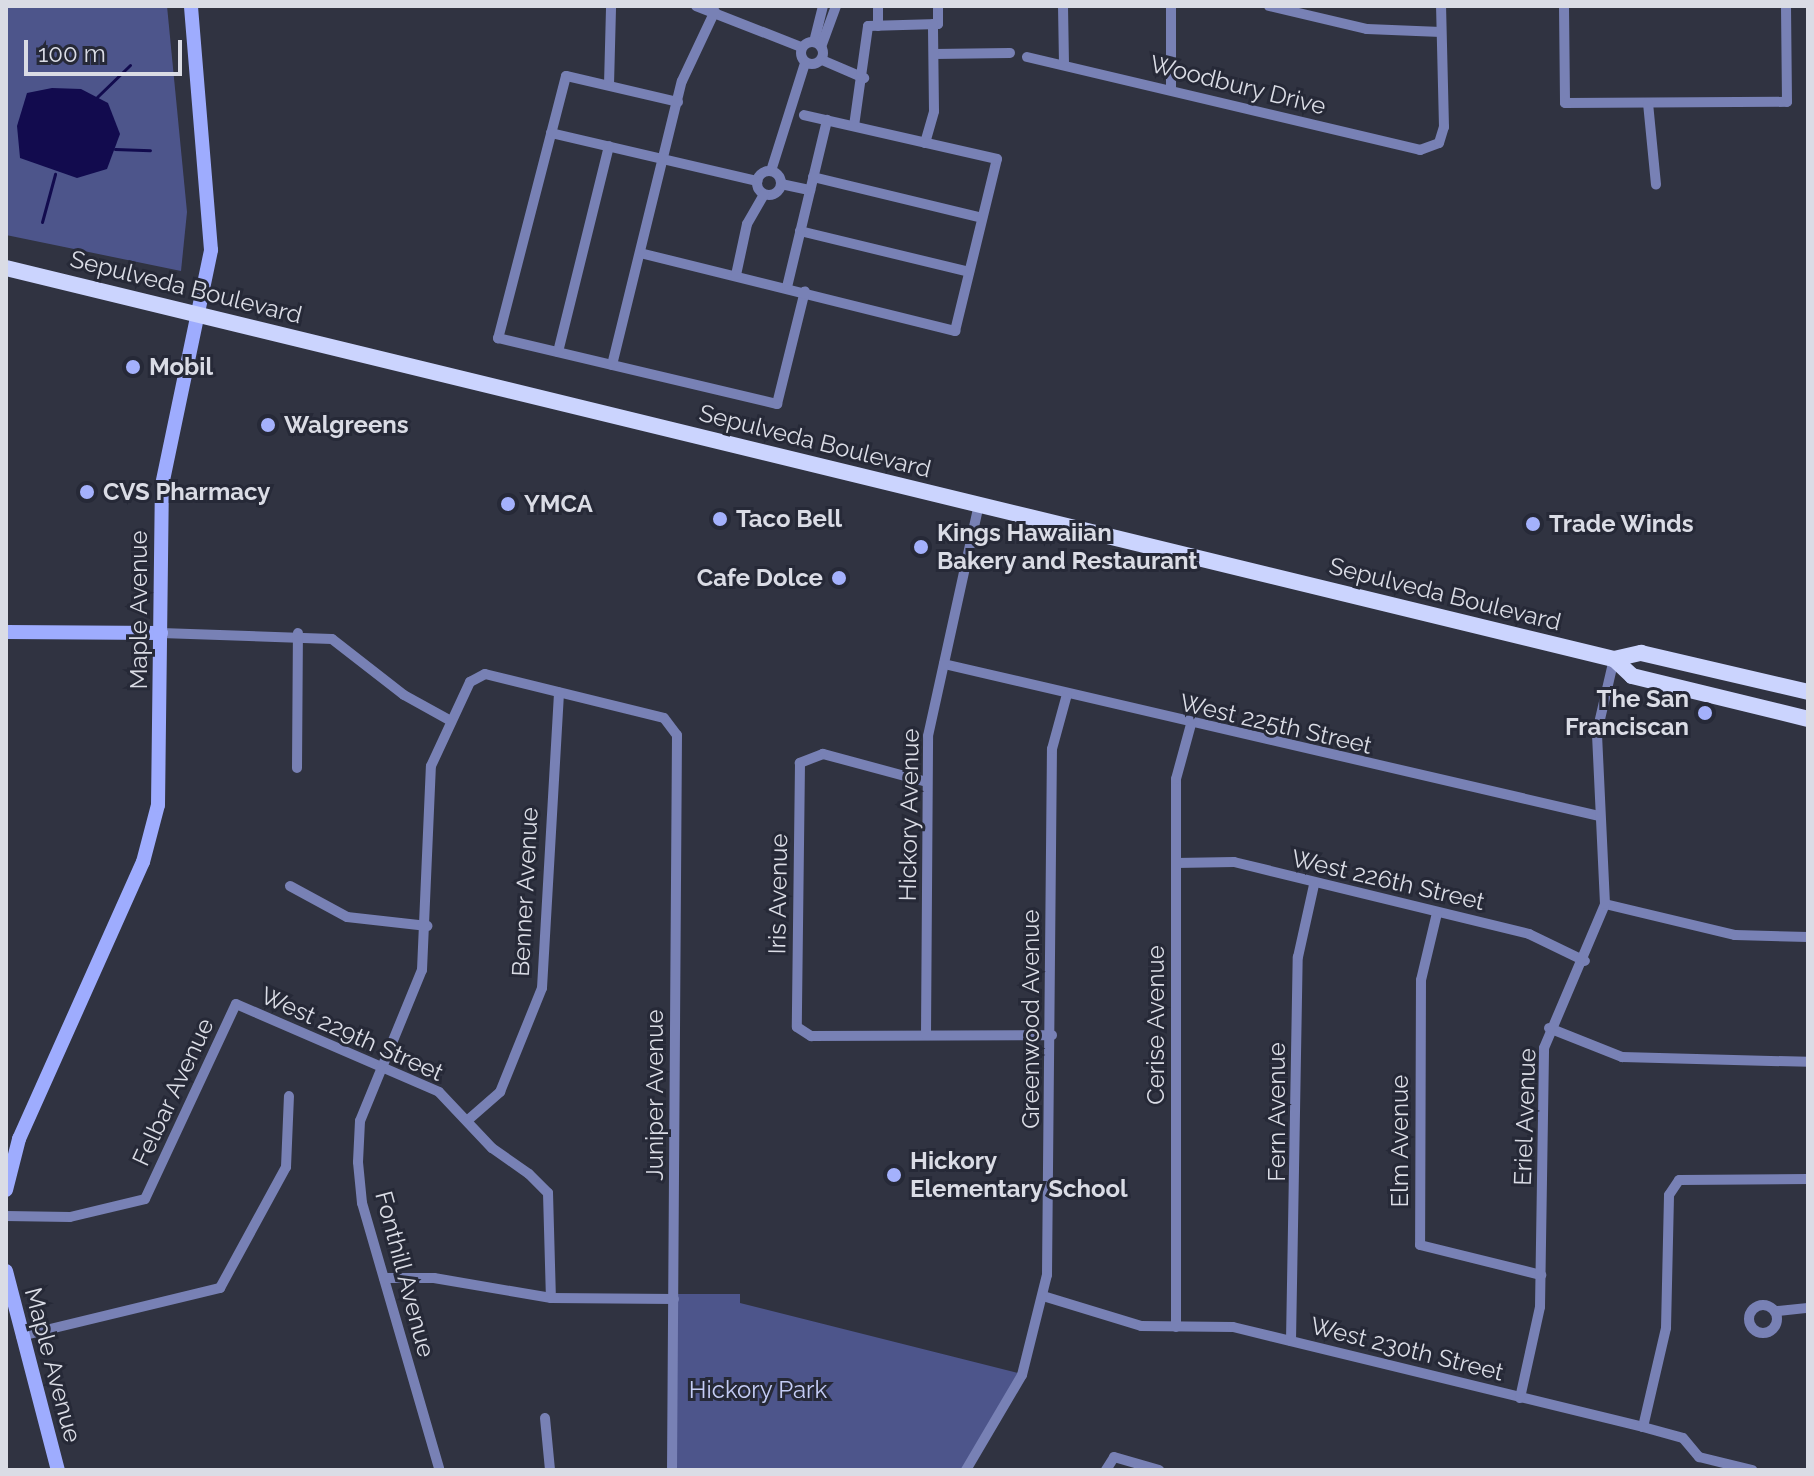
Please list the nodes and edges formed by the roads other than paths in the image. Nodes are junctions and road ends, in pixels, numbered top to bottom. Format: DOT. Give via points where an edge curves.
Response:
graph roads {
  1 [pos="191,6"];
  2 [pos="611,6"];
  3 [pos="696,6"];
  4 [pos="823,6"];
  5 [pos="836,6"];
  6 [pos="878,6"];
  7 [pos="938,6"];
  8 [pos="1063,6"];
  9 [pos="1171,6"];
  10 [pos="1269,6"];
  11 [pos="1441,6"];
  12 [pos="1564,6"];
  13 [pos="1786,6"];
  14 [pos="720,10"];
  15 [pos="933,24"];
  16 [pos="878,26"];
  17 [pos="1441,32"];
  18 [pos="818,45"];
  19 [pos="801,47"];
  20 [pos="1010,53"];
  21 [pos="934,54"];
  22 [pos="1027,57"];
  23 [pos="822,60"];
  24 [pos="805,63"];
  25 [pos="1064,64"];
  26 [pos="864,78"];
  27 [pos="609,85"];
  28 [pos="1171,89"];
  29 [pos="678,102"];
  30 [pos="1648,103"];
  31 [pos="804,115"];
  32 [pos="827,120"];
  33 [pos="854,126"];
  34 [pos="551,133"];
  35 [pos="925,143"];
  36 [pos="609,146"];
  37 [pos="664,159"];
  38 [pos="771,171"];
  39 [pos="813,177"];
  40 [pos="757,181"];
  41 [pos="781,184"];
  42 [pos="1656,185"];
  43 [pos="810,190"];
  44 [pos="764,194"];
  45 [pos="982,218"];
  46 [pos="800,231"];
  47 [pos="640,253"];
  48 [pos="6,268"];
  49 [pos="969,272"];
  50 [pos="736,275"];
  51 [pos="787,287"];
  52 [pos="805,291"];
  53 [pos="202,314"];
  54 [pos="558,352"];
  55 [pos="612,365"];
  56 [pos="979,505"];
  57 [pos="6,632"];
  58 [pos="161,633"];
  59 [pos="298,633"];
  60 [pos="1614,659"];
  61 [pos="944,664"];
  62 [pos="559,692"];
  63 [pos="1808,692"];
  64 [pos="1067,694"];
  65 [pos="1808,719"];
  66 [pos="451,721"];
  67 [pos="1191,724"];
  68 [pos="297,768"];
  69 [pos="927,782"];
  70 [pos="1599,816"];
  71 [pos="1176,863"];
  72 [pos="1314,885"];
  73 [pos="290,886"];
  74 [pos="1605,904"];
  75 [pos="1437,913"];
  76 [pos="427,926"];
  77 [pos="1808,937"];
  78 [pos="1585,961"];
  79 [pos="236,1004"];
  80 [pos="1549,1028"];
  81 [pos="926,1035"];
  82 [pos="1052,1035"];
  83 [pos="1808,1062"];
  84 [pos="384,1068"];
  85 [pos="289,1096"];
  86 [pos="468,1120"];
  87 [pos="1808,1179"];
  88 [pos="6,1190"];
  89 [pos="6,1216"];
  90 [pos="6,1271"];
  91 [pos="1541,1275"];
  92 [pos="384,1278"];
  93 [pos="1043,1296"];
  94 [pos="551,1298"];
  95 [pos="674,1299"];
  96 [pos="1808,1308"];
  97 [pos="1778,1311"];
  98 [pos="1176,1327"];
  99 [pos="14,1338"];
  100 [pos="1291,1341"];
  101 [pos="1520,1398"];
  102 [pos="545,1418"];
  103 [pos="1643,1427"];
  104 [pos="438,1469"];
  105 [pos="58,1470"];
  106 [pos="550,1470"];
  107 [pos="672,1470"];
  108 [pos="966,1470"];
  109 [pos="1106,1470"];
  110 [pos="1159,1470"];
  111 [pos="1752,1470"];
  1 -- 53 [label="street, Maple Avenue" via="211,217"];
  2 -- 27 [label="street"];
  3 -- 14 [label="street"];
  4 -- 18 [label="street"];
  5 -- 18 [label="street"];
  6 -- 16 [label="street"];
  7 -- 15 [label="street"];
  8 -- 25 [label="street"];
  9 -- 28 [label="street"];
  10 -- 17 [label="street" via="1367,29"];
  11 -- 17 [label="street"];
  12 -- 30 [label="street" via="1565,103"];
  13 -- 30 [label="street" via="1787,102"];
  14 -- 19 [label="street"];
  14 -- 29 [label="street"];
  15 -- 16 [label="street"];
  15 -- 21 [label="street"];
  16 -- 26 [label="street" via="868,26"];
  17 -- 28 [label="street, Woodbury Drive" via="1439,143 1420,150"];
  18 -- 19 [label="street"];
  18 -- 23 [label="street"];
  19 -- 24 [label="street"];
  20 -- 21 [label="street"];
  21 -- 35 [label="street" via="934,111"];
  22 -- 25 [label="street, Woodbury Drive"];
  23 -- 24 [label="street"];
  23 -- 26 [label="street"];
  24 -- 38 [label="street"];
  25 -- 28 [label="street, Woodbury Drive"];
  26 -- 33 [label="street"];
  27 -- 29 [label="street"];
  27 -- 34 [label="street" via="566,76"];
  29 -- 37 [label="street"];
  30 -- 42 [label="street"];
  31 -- 32 [label="street"];
  32 -- 33 [label="street"];
  32 -- 39 [label="street"];
  33 -- 35 [label="street"];
  34 -- 36 [label="street"];
  34 -- 54 [label="street" via="498,338"];
  35 -- 45 [label="street" via="997,159"];
  36 -- 37 [label="street"];
  36 -- 54 [label="street"];
  37 -- 40 [label="street"];
  37 -- 47 [label="street"];
  38 -- 40 [label="street"];
  38 -- 41 [label="street"];
  39 -- 43 [label="street"];
  39 -- 45 [label="street"];
  40 -- 44 [label="street"];
  41 -- 43 [label="street"];
  41 -- 44 [label="street"];
  43 -- 46 [label="street"];
  44 -- 50 [label="street" via="747,224"];
  45 -- 49 [label="street"];
  46 -- 49 [label="street"];
  46 -- 51 [label="street"];
  47 -- 50 [label="street"];
  47 -- 55 [label="street"];
  48 -- 53 [label="main road, Sepulveda Boulevard"];
  49 -- 52 [label="street" via="955,331"];
  50 -- 51 [label="street"];
  51 -- 52 [label="street"];
  52 -- 55 [label="street" via="777,404"];
  53 -- 56 [label="main road, Sepulveda Boulevard"];
  53 -- 58 [label="street, Maple Avenue" via="162,485"];
  54 -- 55 [label="street"];
  56 -- 60 [label="main road, Sepulveda Boulevard"];
  56 -- 61 [label="street, Hickory Avenue"];
  57 -- 58 [label="street"];
  58 -- 59 [label="street"];
  58 -- 88 [label="street, Maple Avenue" via="161,778 151,838 19,1139"];
  59 -- 66 [label="street" via="332,639 404,695"];
  59 -- 68 [label="street"];
  60 -- 63 [label="main road, Sepulveda Boulevard" via="1641,653"];
  60 -- 65 [label="main road, Sepulveda Boulevard" via="1632,676"];
  60 -- 70 [label="street, Eriel Avenue" via="1597,732"];
  61 -- 64 [label="street, West 225th Street"];
  61 -- 69 [label="street, Hickory Avenue" via="930,722"];
  62 -- 66 [label="street" via="477,676"];
  62 -- 86 [label="street, Benner Avenue" via="542,988 500,1092"];
  62 -- 95 [label="street, Juniper Avenue" via="672,722"];
  64 -- 67 [label="street, West 225th Street"];
  64 -- 82 [label="street, Greenwood Avenue" via="1052,749"];
  66 -- 76 [label="street, Fonthill Avenue" via="428,783"];
  67 -- 70 [label="street, West 225th Street"];
  67 -- 71 [label="street, Cerise Avenue" via="1176,779"];
  69 -- 81 [label="street, Hickory Avenue"];
  69 -- 81 [label="street, Iris Avenue" via="823,754 804,758 798,770 800,1031"];
  70 -- 74 [label="street, Eriel Avenue"];
  71 -- 72 [label="street, West 226th Street" via="1234,862"];
  71 -- 98 [label="street, Cerise Avenue"];
  72 -- 75 [label="street, West 226th Street"];
  72 -- 100 [label="street, Fern Avenue" via="1298,957"];
  73 -- 76 [label="street" via="347,917"];
  74 -- 77 [label="street" via="1735,935"];
  74 -- 78 [label="street, Eriel Avenue"];
  75 -- 78 [label="street, West 226th Street" via="1529,934"];
  75 -- 91 [label="street, Elm Avenue" via="1421,980 1420,1245"];
  76 -- 84 [label="street, Fonthill Avenue" via="422,970"];
  78 -- 80 [label="street, Eriel Avenue"];
  79 -- 84 [label="street, West 229th Street"];
  79 -- 89 [label="street, Felbar Avenue" via="145,1199 70,1217"];
  80 -- 83 [label="street" via="1622,1057"];
  80 -- 91 [label="street, Eriel Avenue"];
  81 -- 82 [label="street"];
  82 -- 93 [label="street, Greenwood Avenue"];
  84 -- 86 [label="street, West 229th Street" via="439,1092"];
  84 -- 92 [label="street, Fonthill Avenue" via="360,1121 358,1162"];
  85 -- 99 [label="street" via="286,1167 220,1288"];
  86 -- 94 [label="street, West 229th Street" via="548,1193"];
  87 -- 103 [label="street" via="1679,1180 1669,1195 1666,1328"];
  90 -- 99 [label="street, Maple Avenue"];
  91 -- 101 [label="street, Eriel Avenue"];
  92 -- 94 [label="street" via="434,1278"];
  92 -- 104 [label="street, Fonthill Avenue"];
  93 -- 98 [label="street, West 230th Street" via="1141,1326"];
  93 -- 108 [label="street, Greenwood Avenue" via="1022,1375"];
  94 -- 95 [label="street"];
  95 -- 107 [label="street, Juniper Avenue"];
  96 -- 97 [label="street"];
  98 -- 100 [label="street, West 230th Street" via="1233,1327"];
  99 -- 105 [label="street, Maple Avenue"];
  100 -- 101 [label="street, West 230th Street"];
  101 -- 103 [label="street, West 230th Street"];
  102 -- 106 [label="street"];
  103 -- 111 [label="street, West 230th Street" via="1683,1438 1699,1457"];
  109 -- 110 [label="street" via="1114,1457"];
}
